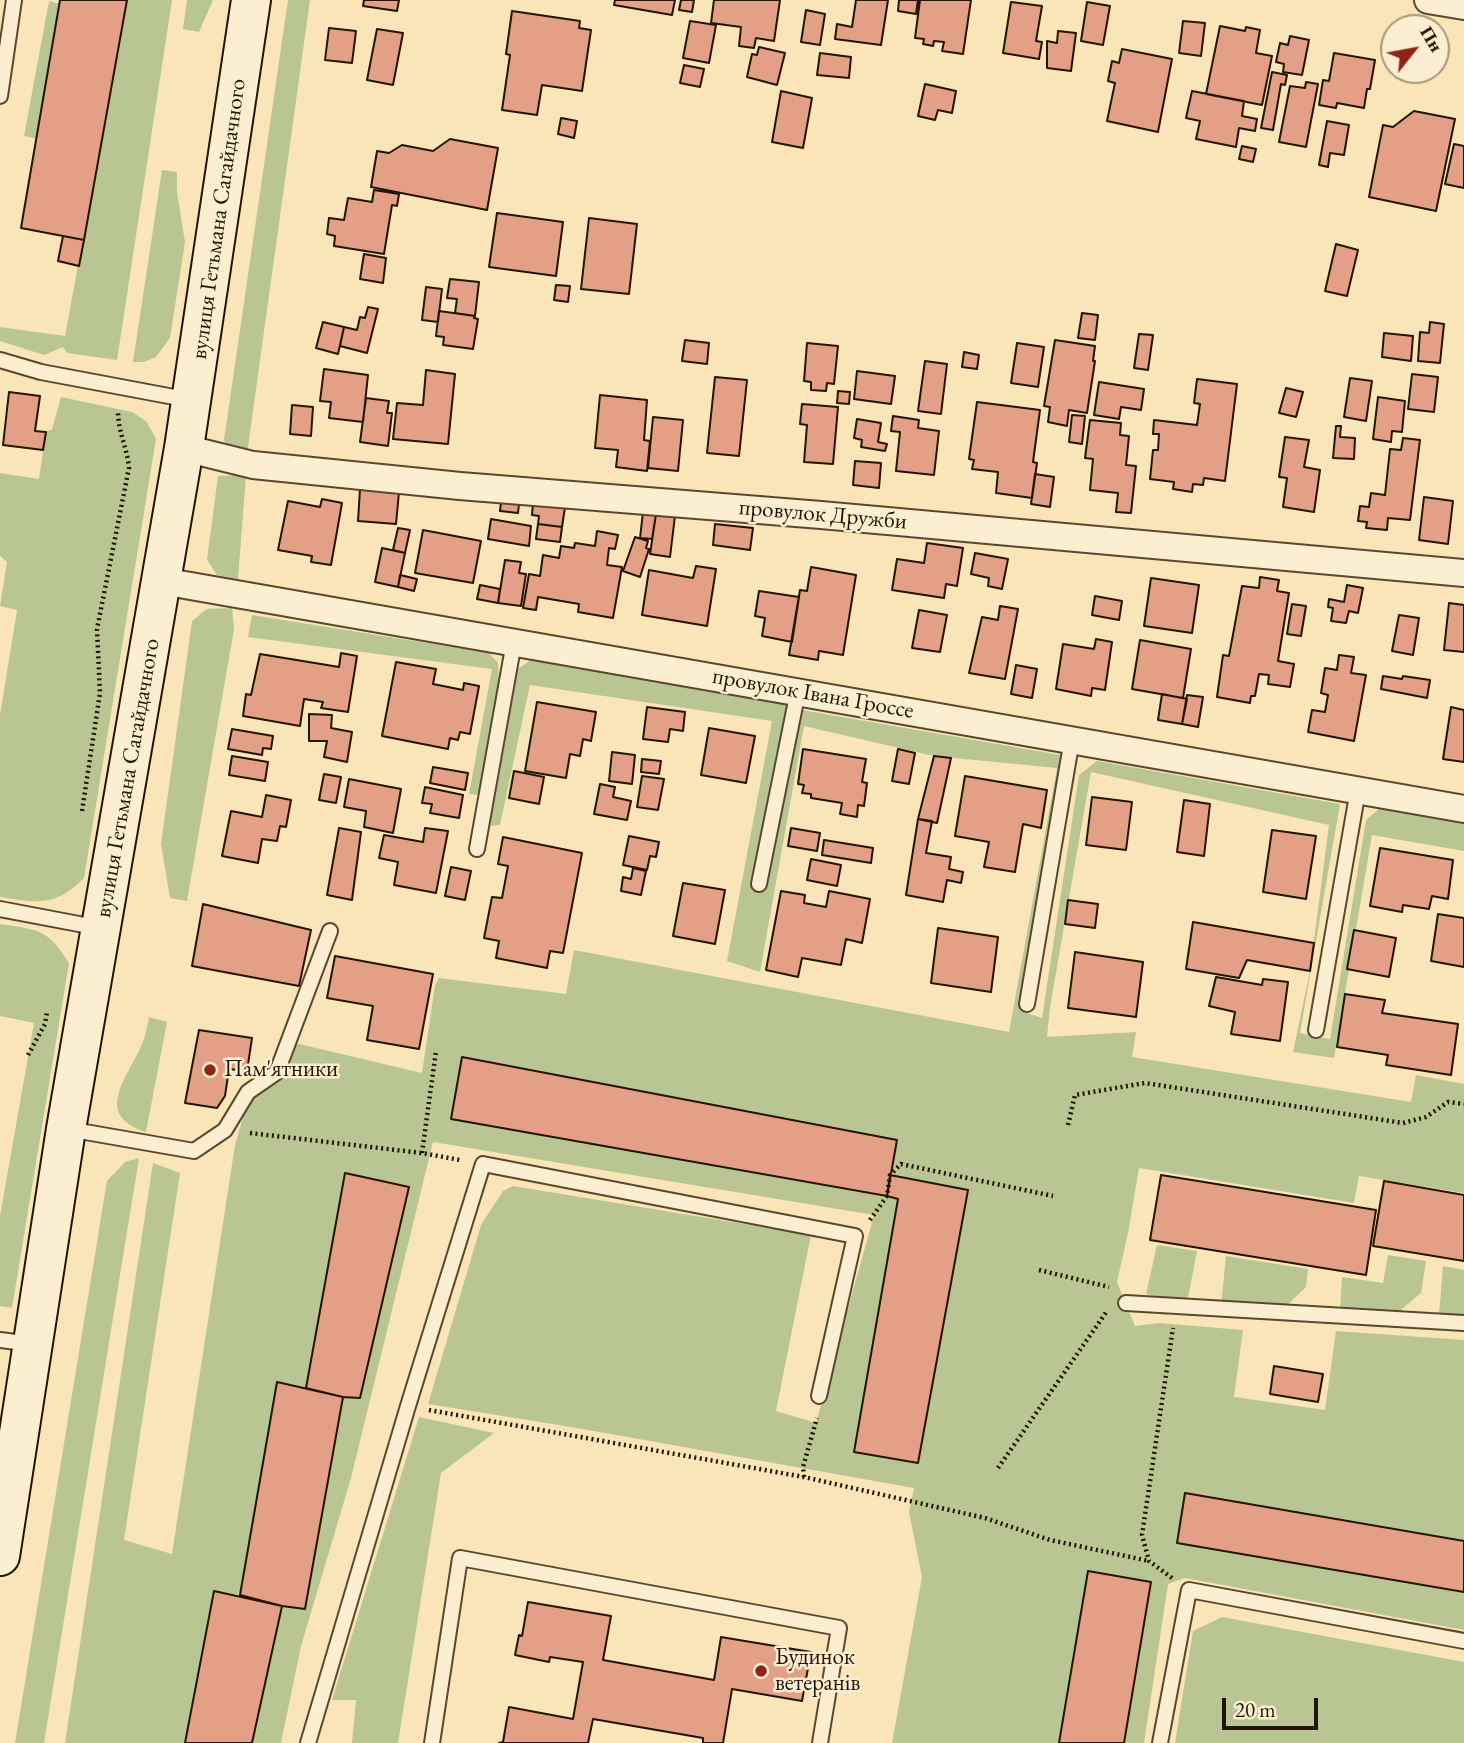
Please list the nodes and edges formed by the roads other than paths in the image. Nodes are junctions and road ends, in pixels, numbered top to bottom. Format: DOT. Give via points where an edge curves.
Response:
graph roads {
  1 [pos="14,0"];
  2 [pos="251,0"];
  3 [pos="1428,0"];
  4 [pos="1464,6"];
  5 [pos="0,96"];
  6 [pos="0,360"];
  7 [pos="192,400"];
  8 [pos="184,448"];
  9 [pos="1464,573"];
  10 [pos="162,581"];
  11 [pos="514,642"];
  12 [pos="799,691"];
  13 [pos="1072,739"];
  14 [pos="1358,790"];
  15 [pos="1464,809"];
  16 [pos="477,849"];
  17 [pos="759,884"];
  18 [pos="0,909"];
  19 [pos="102,929"];
  20 [pos="330,930"];
  21 [pos="1027,1004"];
  22 [pos="1316,1030"];
  23 [pos="66,1129"];
  24 [pos="1126,1303"];
  25 [pos="1464,1323"];
  26 [pos="17,1342"];
  27 [pos="819,1396"];
  28 [pos="0,1556"];
  29 [pos="1464,1641"];
  30 [pos="308,1743"];
  31 [pos="432,1743"];
  32 [pos="820,1743"];
  33 [pos="1160,1743"];
  1 -- 5 [label="lane"];
  2 -- 7 [label="main road, вулиця Гетьмана Сагайдачного"];
  3 -- 4 [label="street"];
  6 -- 7 [label="lane"];
  7 -- 8 [label="main road, вулиця Гетьмана Сагайдачного"];
  8 -- 9 [label="street, провулок Дружби" via="253,465 433,484"];
  8 -- 10 [label="main road, вулиця Гетьмана Сагайдачного"];
  10 -- 11 [label="street, провулок Івана Гроссе"];
  10 -- 19 [label="main road, вулиця Гетьмана Сагайдачного"];
  11 -- 12 [label="street, провулок Івана Гроссе"];
  11 -- 16 [label="lane"];
  12 -- 13 [label="street, провулок Івана Гроссе"];
  12 -- 17 [label="lane"];
  13 -- 14 [label="street, провулок Івана Гроссе"];
  13 -- 21 [label="lane"];
  14 -- 15 [label="street, провулок Івана Гроссе"];
  14 -- 22 [label="lane"];
  18 -- 19 [label="lane"];
  19 -- 23 [label="main road, вулиця Гетьмана Сагайдачного"];
  20 -- 23 [label="lane" via="277,1072 248,1092 225,1130 194,1151"];
  23 -- 26 [label="main road, вулиця Гетьмана Сагайдачного"];
  24 -- 25 [label="lane"];
  26 -- 28 [label="main road, вулиця Гетьмана Сагайдачного"];
  27 -- 30 [label="lane" via="855,1236 483,1164"];
  29 -- 33 [label="lane" via="1189,1590"];
  31 -- 32 [label="lane" via="460,1558 839,1628"];
}
